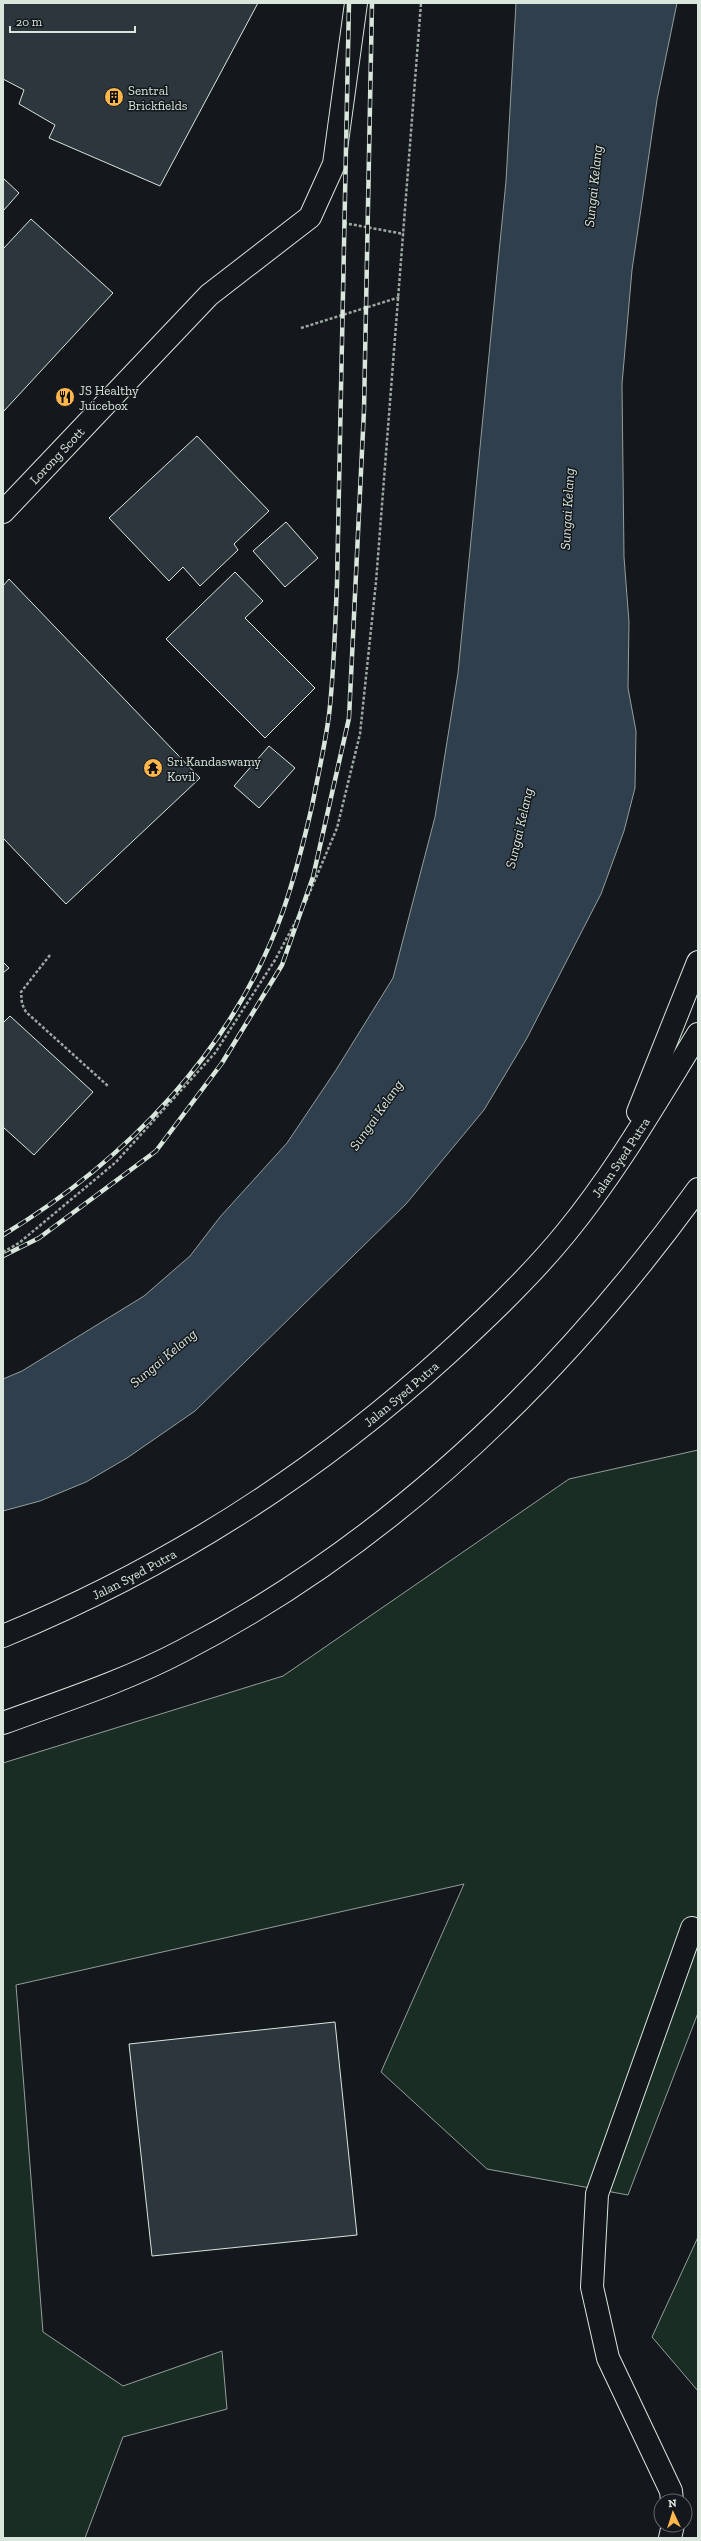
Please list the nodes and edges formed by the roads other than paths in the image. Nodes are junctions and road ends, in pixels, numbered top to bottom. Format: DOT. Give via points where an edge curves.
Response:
graph roads {
  1 [pos="356,3"];
  2 [pos="3,512"];
  3 [pos="698,962"];
  4 [pos="698,1034"];
  5 [pos="616,1165"];
  6 [pos="698,1189"];
  7 [pos="3,1636"];
  8 [pos="3,1723"];
  9 [pos="692,1928"];
  10 [pos="671,2493"];
  1 -- 2 [label="main road, Lorong Scott" via="334,164 310,217 209,295"];
  3 -- 5 [label="main road"];
  4 -- 5 [label="main road, Jalan Syed Putra"];
  5 -- 7 [label="main road, Jalan Syed Putra" via="566,1234 527,1277 419,1380 357,1432 213,1531 137,1575"];
  6 -- 8 [label="main road" via="654,1250 583,1334 479,1439 374,1530 314,1574 262,1607 179,1652 86,1693"];
  9 -- 10 [label="main road" via="597,2194 593,2240 592,2287 608,2358"];
}
